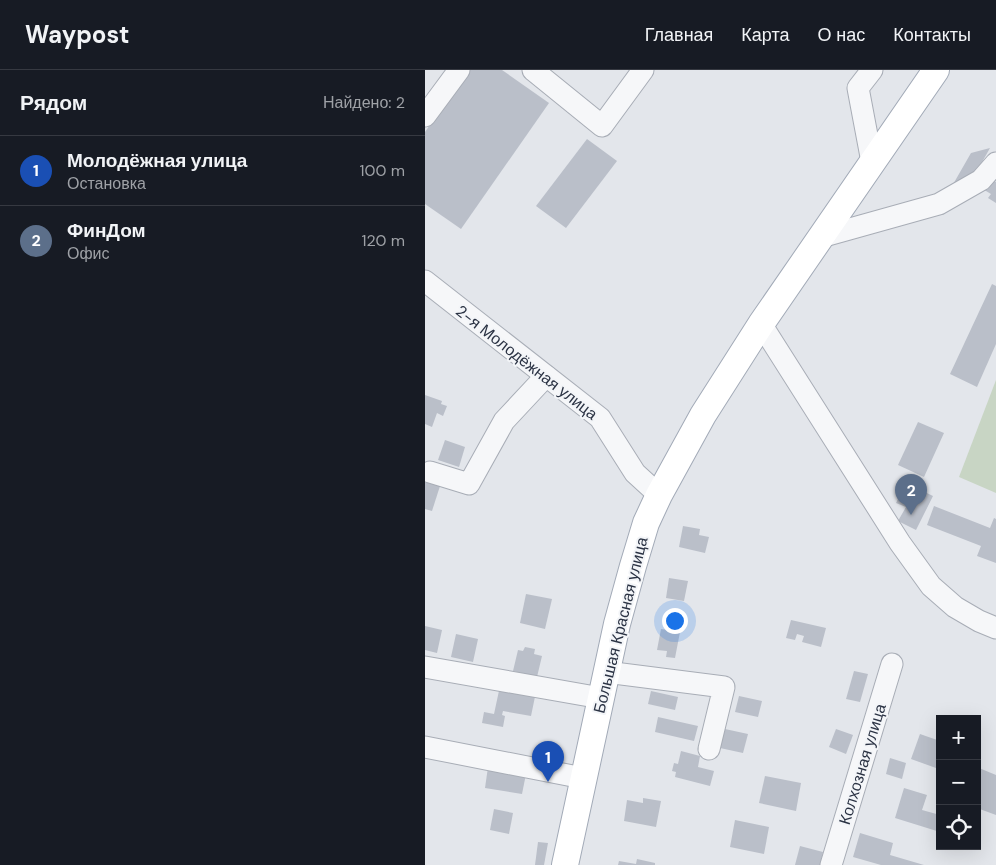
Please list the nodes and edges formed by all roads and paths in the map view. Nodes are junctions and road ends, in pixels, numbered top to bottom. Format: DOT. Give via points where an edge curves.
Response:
graph roads {
  1 [pos="459,70"];
  2 [pos="533,70"];
  3 [pos="643,70"];
  4 [pos="872,70"];
  5 [pos="937,70"];
  6 [pos="855,79"];
  7 [pos="425,116"];
  8 [pos="873,162"];
  9 [pos="996,163"];
  10 [pos="821,237"];
  11 [pos="425,281"];
  12 [pos="761,324"];
  13 [pos="546,376"];
  14 [pos="430,472"];
  15 [pos="659,495"];
  16 [pos="996,628"];
  17 [pos="892,664"];
  18 [pos="425,667"];
  19 [pos="606,672"];
  20 [pos="601,698"];
  21 [pos="425,747"];
  22 [pos="709,750"];
  23 [pos="583,778"];
  24 [pos="565,865"];
  25 [pos="831,865"];
  1 -- 7 [label="street"];
  2 -- 3 [label="street" via="603,126"];
  4 -- 6 [label="street"];
  5 -- 8 [label="main road, Большая Красная улица"];
  6 -- 8 [label="street"];
  8 -- 10 [label="main road, Большая Красная улица"];
  9 -- 10 [label="street" via="981,180 939,204"];
  10 -- 12 [label="main road, Большая Красная улица"];
  11 -- 13 [label="street, 2-я Молодёжная улица"];
  12 -- 15 [label="main road, Большая Красная улица" via="703,415"];
  12 -- 16 [label="street" via="900,543 931,586 955,607"];
  13 -- 14 [label="street" via="504,421 469,484"];
  13 -- 15 [label="street, 2-я Молодёжная улица" via="600,418 635,473"];
  15 -- 19 [label="main road, Большая Красная улица" via="646,523 633,566"];
  17 -- 25 [label="street, Колхозная улица"];
  18 -- 20 [label="street"];
  19 -- 20 [label="main road, Большая Красная улица"];
  19 -- 22 [label="street" via="725,687"];
  20 -- 23 [label="main road, Большая Красная улица"];
  21 -- 23 [label="street"];
  23 -- 24 [label="main road, Большая Красная улица"];
}
